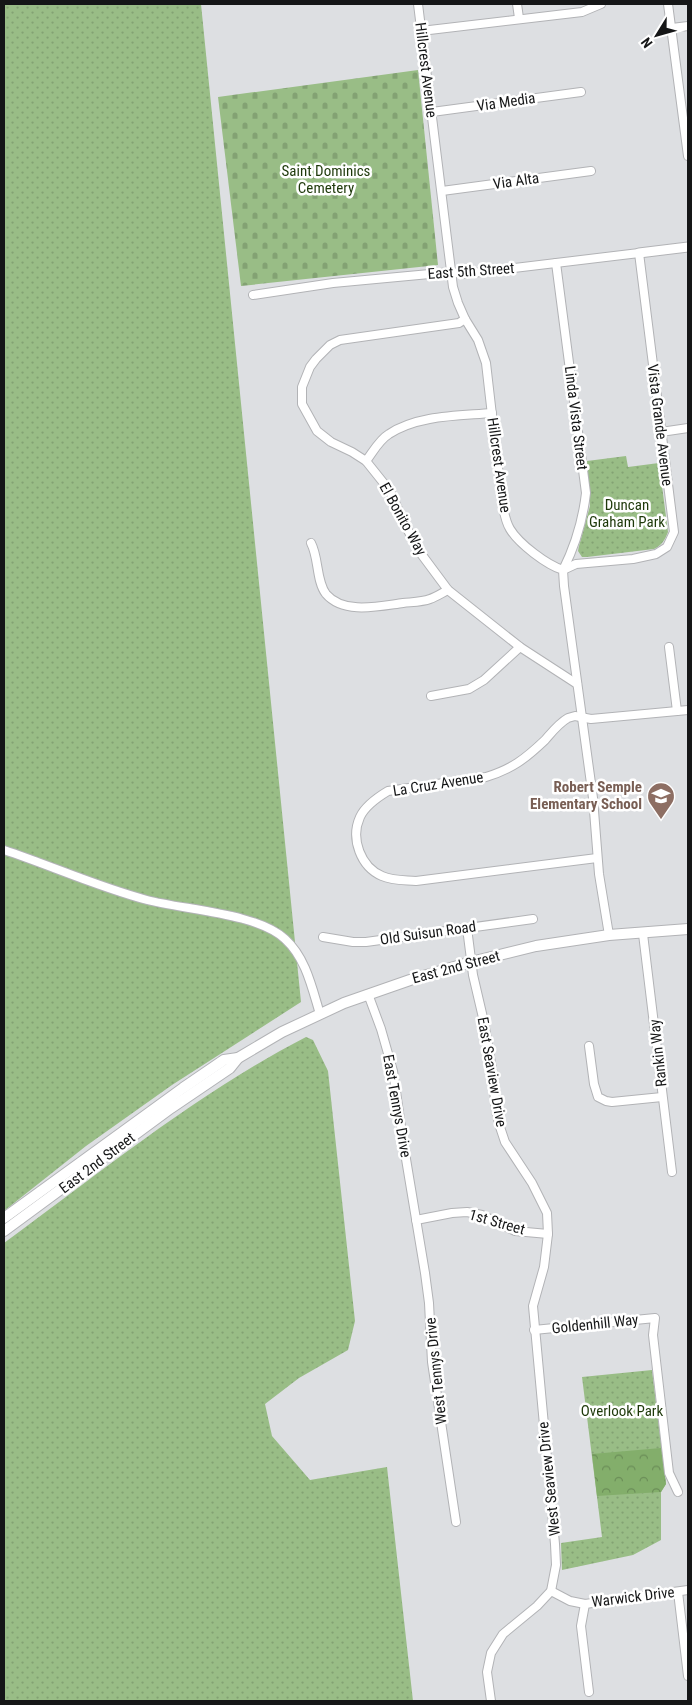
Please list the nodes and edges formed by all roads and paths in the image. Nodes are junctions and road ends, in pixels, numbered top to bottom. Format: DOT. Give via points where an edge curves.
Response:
graph roads {
  1 [pos="418,4"];
  2 [pos="517,4"];
  3 [pos="601,4"];
  4 [pos="668,4"];
  5 [pos="519,18"];
  6 [pos="688,26"];
  7 [pos="672,28"];
  8 [pos="421,31"];
  9 [pos="581,92"];
  10 [pos="685,110"];
  11 [pos="432,112"];
  12 [pos="688,156"];
  13 [pos="591,171"];
  14 [pos="442,191"];
  15 [pos="688,246"];
  16 [pos="639,253"];
  17 [pos="556,263"];
  18 [pos="452,272"];
  19 [pos="253,295"];
  20 [pos="465,319"];
  21 [pos="492,413"];
  22 [pos="688,428"];
  23 [pos="661,432"];
  24 [pos="366,461"];
  25 [pos="311,543"];
  26 [pos="563,570"];
  27 [pos="448,590"];
  28 [pos="520,647"];
  29 [pos="668,647"];
  30 [pos="577,684"];
  31 [pos="431,696"];
  32 [pos="688,710"];
  33 [pos="677,711"];
  34 [pos="582,717"];
  35 [pos="4,850"];
  36 [pos="597,858"];
  37 [pos="534,919"];
  38 [pos="467,928"];
  39 [pos="688,930"];
  40 [pos="643,934"];
  41 [pos="609,936"];
  42 [pos="323,937"];
  43 [pos="471,962"];
  44 [pos="368,994"];
  45 [pos="320,1014"];
  46 [pos="589,1046"];
  47 [pos="238,1058"];
  48 [pos="662,1097"];
  49 [pos="672,1172"];
  50 [pos="4,1218"];
  51 [pos="416,1220"];
  52 [pos="4,1231"];
  53 [pos="548,1234"];
  54 [pos="534,1330"];
  55 [pos="678,1492"];
  56 [pos="456,1522"];
  57 [pos="688,1590"];
  58 [pos="551,1591"];
  59 [pos="678,1592"];
  60 [pos="584,1604"];
  61 [pos="688,1676"];
  62 [pos="589,1692"];
  63 [pos="490,1701"];
  1 -- 8 [label="street, Hillcrest Avenue"];
  2 -- 5 [label="street"];
  3 -- 5 [label="street" via="582,12"];
  4 -- 7 [label="street"];
  5 -- 8 [label="street"];
  6 -- 7 [label="street"];
  7 -- 10 [label="street"];
  8 -- 11 [label="street, Hillcrest Avenue"];
  9 -- 11 [label="street, Via Media"];
  10 -- 12 [label="street"];
  11 -- 14 [label="street, Hillcrest Avenue"];
  13 -- 14 [label="street, Via Alta"];
  14 -- 18 [label="street, Hillcrest Avenue"];
  15 -- 16 [label="street, East 5th Street"];
  16 -- 17 [label="street, East 5th Street"];
  16 -- 23 [label="street, Vista Grande Avenue"];
  17 -- 18 [label="street, East 5th Street" via="464,274"];
  17 -- 26 [label="street, Linda Vista Street" via="586,493 584,512"];
  18 -- 19 [label="street, East 5th Street" via="333,283"];
  18 -- 20 [label="street, Hillcrest Avenue"];
  20 -- 21 [label="street, Hillcrest Avenue" via="484,354"];
  20 -- 24 [label="street, El Bonito Way" via="460,323 340,340 330,345 310,367 302,387 302,404 317,431"];
  21 -- 24 [label="street" via="428,420 406,426 382,440"];
  21 -- 26 [label="street, Hillcrest Avenue" via="505,518 522,542 554,567"];
  22 -- 23 [label="street"];
  23 -- 26 [label="street, Vista Grande Avenue" via="674,532 667,547 656,554 576,564"];
  24 -- 27 [label="street, El Bonito Way" via="390,491 422,555"];
  25 -- 27 [label="street" via="316,551 321,585 340,604 379,607 430,599"];
  26 -- 30 [label="street"];
  27 -- 28 [label="street, El Bonito Way"];
  28 -- 30 [label="street, El Bonito Way"];
  28 -- 31 [label="street" via="484,680 469,689"];
  29 -- 33 [label="street"];
  30 -- 34 [label="street"];
  32 -- 33 [label="street, La Cruz Avenue"];
  33 -- 34 [label="street, La Cruz Avenue" via="591,719"];
  34 -- 36 [label="street"];
  34 -- 36 [label="street, La Cruz Avenue" via="564,720 512,768 486,777 396,789 384,794 360,817 357,844 361,858 371,869 395,880 416,881"];
  35 -- 45 [label="street" via="148,900 248,921 274,930 297,952"];
  36 -- 41 [label="street"];
  37 -- 38 [label="street, Old Suisun Road"];
  38 -- 42 [label="street, Old Suisun Road" via="366,942"];
  38 -- 43 [label="street, East Seaview Drive"];
  39 -- 40 [label="main road, East 2nd Street"];
  40 -- 41 [label="main road, East 2nd Street"];
  40 -- 48 [label="street, Rankin Way"];
  41 -- 43 [label="main road, East 2nd Street" via="536,946"];
  43 -- 44 [label="main road, East 2nd Street"];
  43 -- 53 [label="street, East Seaview Drive" via="488,1041 500,1127 505,1142 541,1199 547,1213"];
  44 -- 45 [label="main road, East 2nd Street"];
  44 -- 51 [label="street, East Tennys Drive" via="393,1071"];
  45 -- 47 [label="main road, East 2nd Street"];
  46 -- 48 [label="street" via="598,1097 612,1102"];
  47 -- 50 [label="main road, East 2nd Street" via="224,1060 183,1088"];
  47 -- 52 [label="main road, East 2nd Street" via="230,1068"];
  48 -- 49 [label="street, Rankin Way"];
  51 -- 53 [label="street, 1st Street" via="467,1212 482,1215 515,1231"];
  51 -- 56 [label="street, West Tennys Drive" via="429,1303 432,1362"];
  53 -- 54 [label="street, West Seaview Drive" via="544,1267 533,1306"];
  54 -- 55 [label="street, Goldenhill Way" via="655,1318 653,1335 669,1473"];
  54 -- 58 [label="street, West Seaview Drive" via="555,1546 556,1565"];
  57 -- 59 [label="street, Warwick Drive"];
  58 -- 60 [label="street, Warwick Drive"];
  58 -- 63 [label="street" via="503,1634 491,1653 487,1672"];
  59 -- 60 [label="street, Warwick Drive"];
  59 -- 61 [label="street"];
  60 -- 62 [label="street" via="581,1626"];
}
